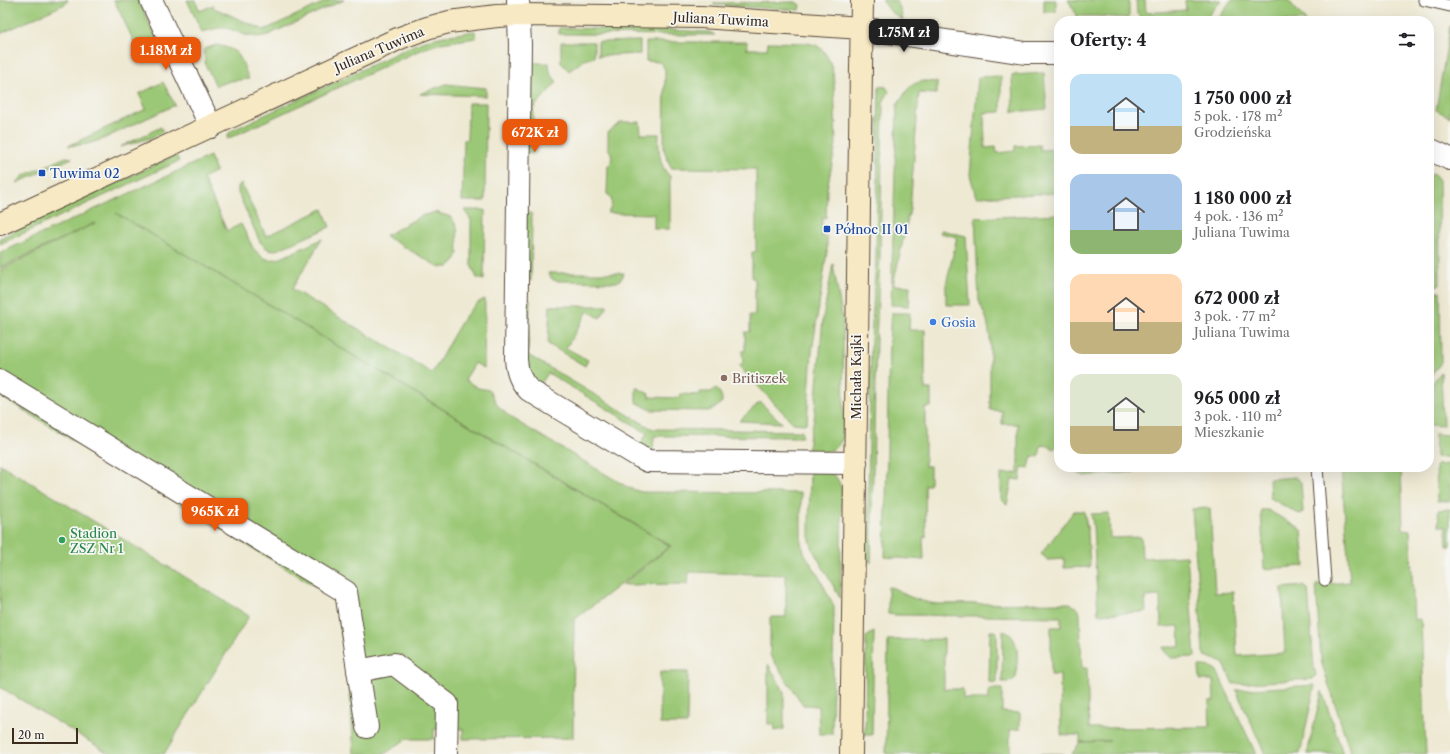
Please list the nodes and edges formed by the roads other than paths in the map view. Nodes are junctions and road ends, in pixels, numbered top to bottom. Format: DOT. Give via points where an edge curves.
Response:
graph roads {
  1 [pos="151,0"];
  2 [pos="862,0"];
  3 [pos="1424,0"];
  4 [pos="1450,6"];
  5 [pos="519,8"];
  6 [pos="861,28"];
  7 [pos="1054,53"];
  8 [pos="211,126"];
  9 [pos="0,224"];
  10 [pos="0,381"];
  11 [pos="856,463"];
  12 [pos="1317,472"];
  13 [pos="1325,580"];
  14 [pos="358,671"];
  15 [pos="367,727"];
  16 [pos="446,754"];
  17 [pos="851,754"];
  1 -- 8 [label="street"];
  2 -- 6 [label="street, Michała Kajki"];
  3 -- 4 [label="lane"];
  5 -- 6 [label="street, Juliana Tuwima"];
  5 -- 8 [label="street, Juliana Tuwima" via="496,16 427,28 400,38"];
  5 -- 11 [label="street" via="516,359 518,375 523,383 529,390 648,461"];
  6 -- 7 [label="street" via="1025,53"];
  6 -- 11 [label="street, Michała Kajki"];
  8 -- 9 [label="street, Juliana Tuwima"];
  10 -- 14 [label="street" via="346,592"];
  11 -- 17 [label="street, Michała Kajki"];
  12 -- 13 [label="lane"];
  14 -- 15 [label="street"];
  14 -- 16 [label="street" via="394,664 446,704"];
}
